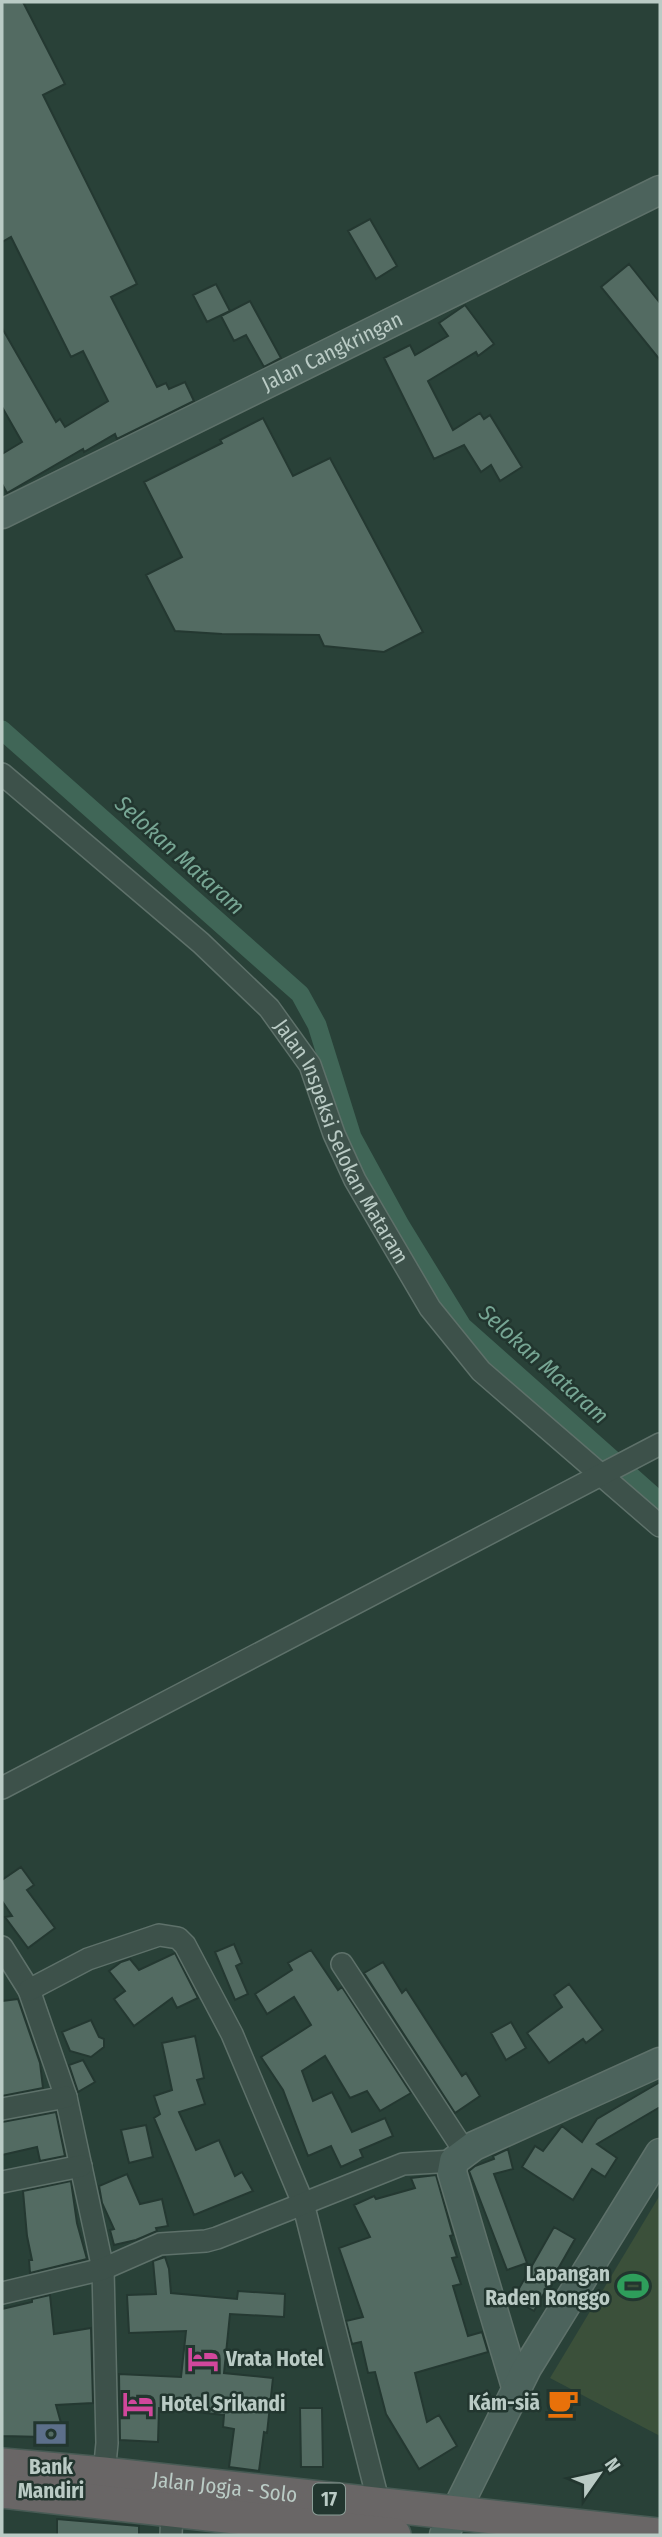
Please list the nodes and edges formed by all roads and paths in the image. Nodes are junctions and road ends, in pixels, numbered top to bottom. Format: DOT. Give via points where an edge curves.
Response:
graph roads {
  1 [pos="660,190"];
  2 [pos="2,513"];
  3 [pos="2,774"];
  4 [pos="660,1444"];
  5 [pos="608,1472"];
  6 [pos="660,1526"];
  7 [pos="2,1788"];
  8 [pos="2,1947"];
  9 [pos="342,1964"];
  10 [pos="29,1990"];
  11 [pos="660,2062"];
  12 [pos="66,2097"];
  13 [pos="2,2109"];
  14 [pos="660,2153"];
  15 [pos="460,2157"];
  16 [pos="81,2166"];
  17 [pos="2,2182"];
  18 [pos="303,2203"];
  19 [pos="103,2269"];
  20 [pos="2,2293"];
  21 [pos="516,2387"];
  22 [pos="2,2465"];
  23 [pos="104,2474"];
  24 [pos="2,2491"];
  25 [pos="379,2504"];
  26 [pos="171,2523"];
  27 [pos="449,2524"];
  28 [pos="394,2535"];
  29 [pos="657,2535"];
  1 -- 2 [label="main road, Jalan Cangkringan"];
  3 -- 5 [label="street, Jalan Inspeksi Selokan Mataram" via="193,936 269,1008 310,1065 355,1180 423,1297 459,1347 515,1402"];
  4 -- 5 [label="street"];
  5 -- 6 [label="street, Jalan Inspeksi Selokan Mataram"];
  5 -- 7 [label="street"];
  8 -- 10 [label="street"];
  9 -- 15 [label="street"];
  10 -- 12 [label="street"];
  10 -- 18 [label="street" via="88,1959 159,1935 178,1938 232,2034"];
  11 -- 15 [label="main road"];
  12 -- 13 [label="street"];
  12 -- 16 [label="street"];
  14 -- 21 [label="main road"];
  15 -- 18 [label="street" via="403,2164"];
  15 -- 21 [label="main road" via="452,2172"];
  16 -- 17 [label="street"];
  16 -- 19 [label="street"];
  18 -- 19 [label="street" via="218,2238 160,2245"];
  18 -- 25 [label="street"];
  19 -- 20 [label="street"];
  19 -- 23 [label="street"];
  21 -- 27 [label="main road"];
  22 -- 23 [label="highway, Jalan Jogja - Solo / 17"];
  23 -- 25 [label="highway, Jalan Jogja - Solo / 17"];
  24 -- 26 [label="highway, Jalan Jogja - Solo / 17"];
  25 -- 27 [label="highway, Jalan Jogja - Solo / 17"];
  26 -- 28 [label="highway, Jalan Jogja - Solo / 17"];
  27 -- 29 [label="highway, Jalan Jogja - Solo / 17"];
}
